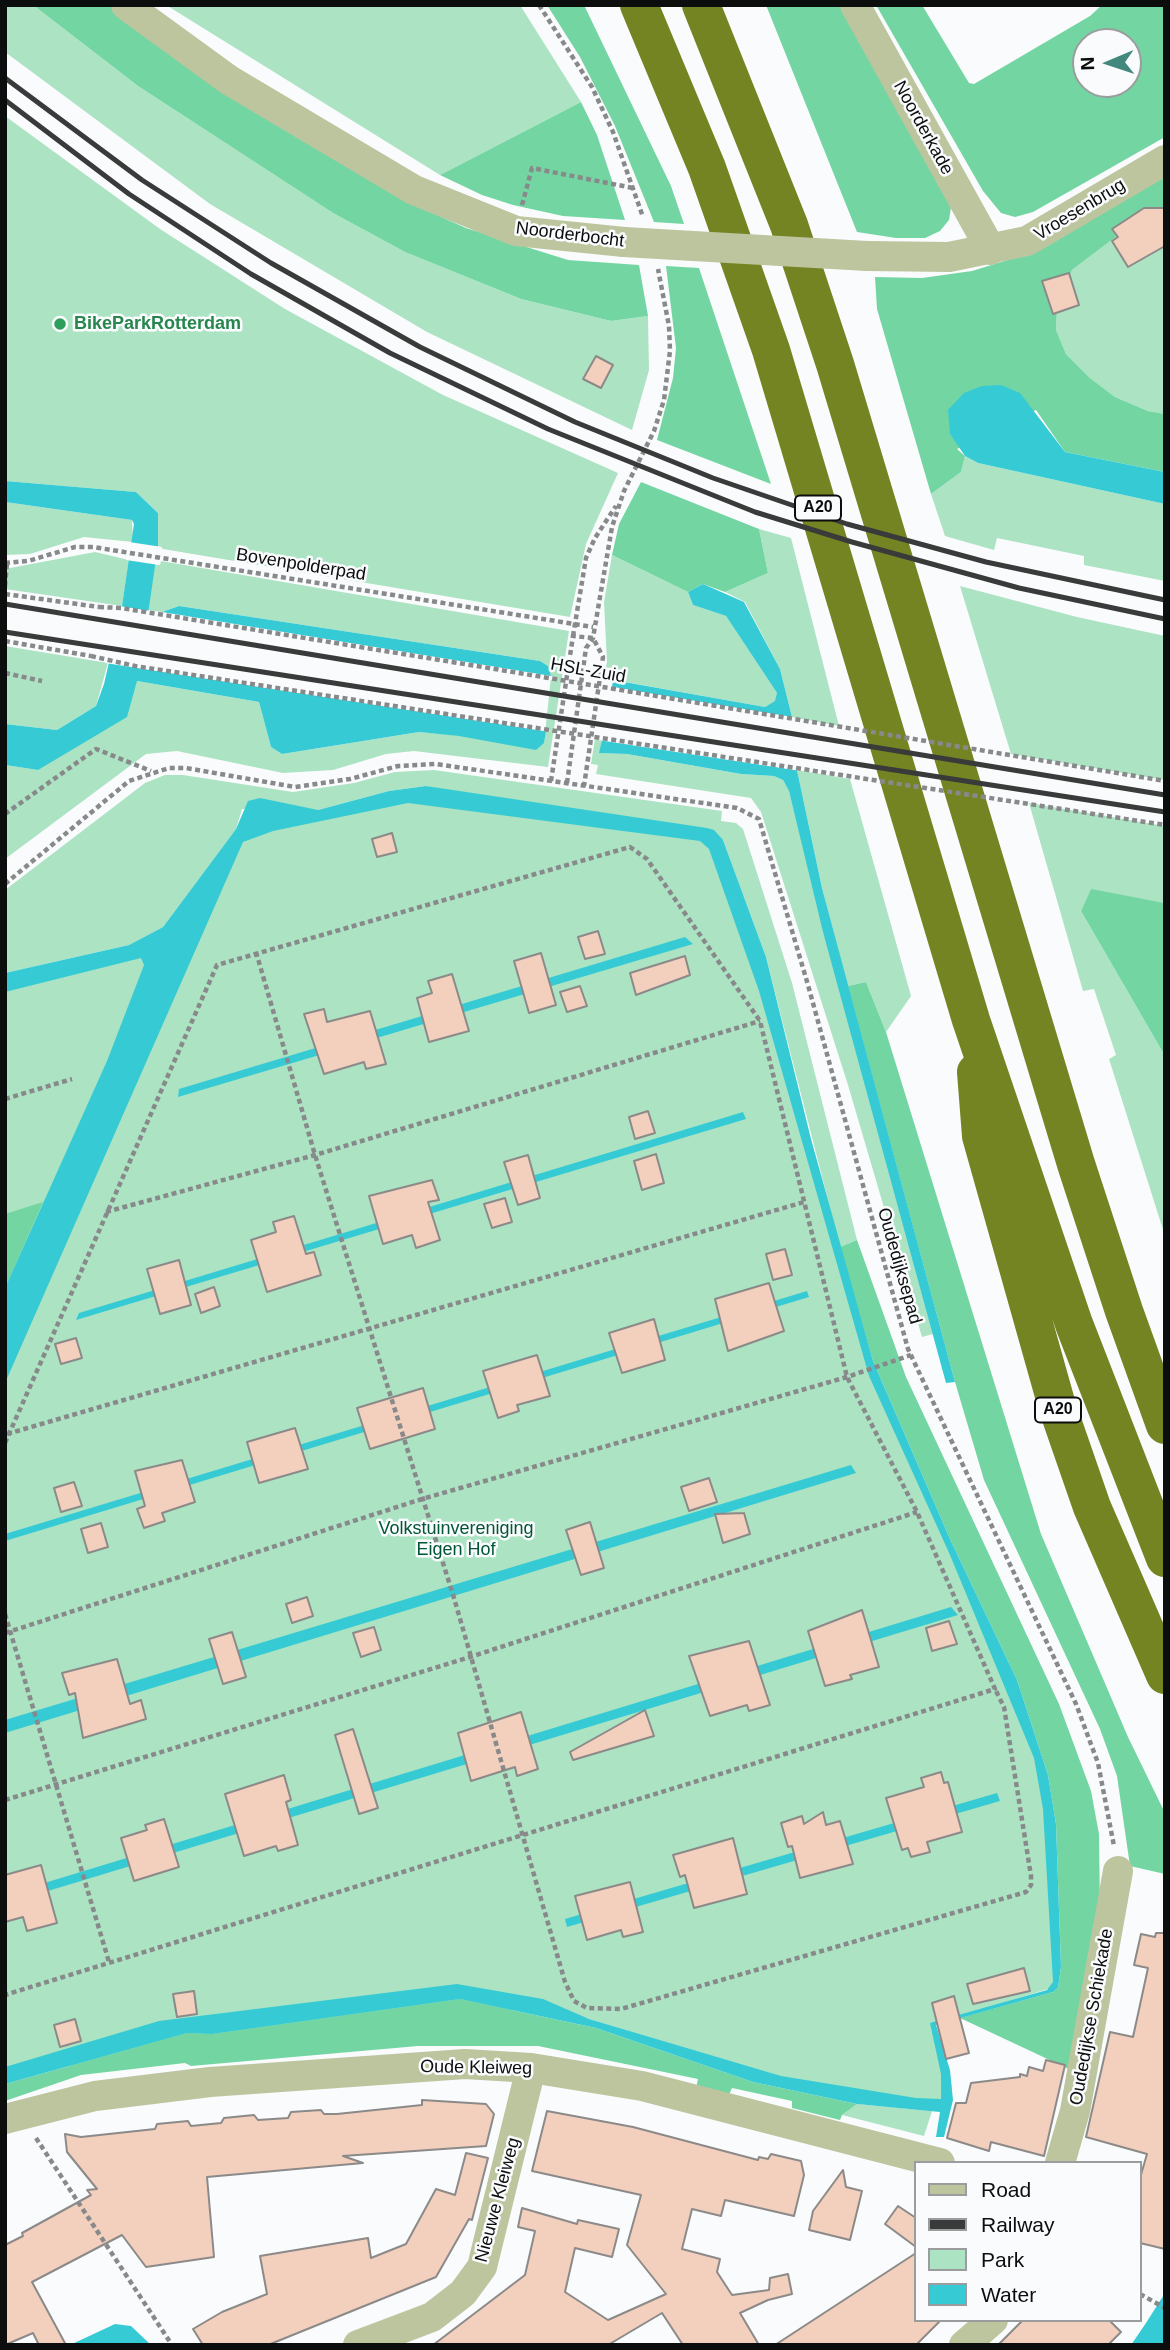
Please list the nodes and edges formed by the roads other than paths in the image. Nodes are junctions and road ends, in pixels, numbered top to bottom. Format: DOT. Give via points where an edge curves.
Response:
graph roads {
  1 [pos="126,5"];
  2 [pos="639,5"];
  3 [pos="701,5"];
  4 [pos="855,5"];
  5 [pos="1165,160"];
  6 [pos="991,250"];
  7 [pos="971,1020"];
  8 [pos="1165,1425"];
  9 [pos="1165,1558"];
  10 [pos="1165,1675"];
  11 [pos="1118,1871"];
  12 [pos="531,2068"];
  13 [pos="12,2116"];
  14 [pos="932,2161"];
  15 [pos="1061,2161"];
  16 [pos="991,2322"];
  17 [pos="358,2345"];
  18 [pos="964,2345"];
  1 -- 6 [label="street, Noorderbocht, bridge" via="229,80 414,190 516,231 635,235 867,256 950,257"];
  2 -- 7 [label="highway, A20" via="707,168 771,350"];
  3 -- 8 [label="highway" via="789,225 835,364 1076,1164"];
  4 -- 6 [label="street, Noorderkade"];
  5 -- 6 [label="street, Vroesenbrug" via="1027,241"];
  7 -- 9 [label="highway, A20" via="1074,1324"];
  7 -- 10 [label="highway, A20" via="981,1136 1029,1316 1092,1507"];
  11 -- 15 [label="street, Oudedijkse Schiekade" via="1075,2111"];
  12 -- 13 [label="street, Oude Kleiweg" via="465,2064 210,2082 94,2096"];
  12 -- 14 [label="street, Oude Kleiweg" via="642,2086"];
  12 -- 17 [label="street, Nieuwe Kleiweg" via="482,2267 463,2293 432,2317"];
  16 -- 18 [label="street"];
}
